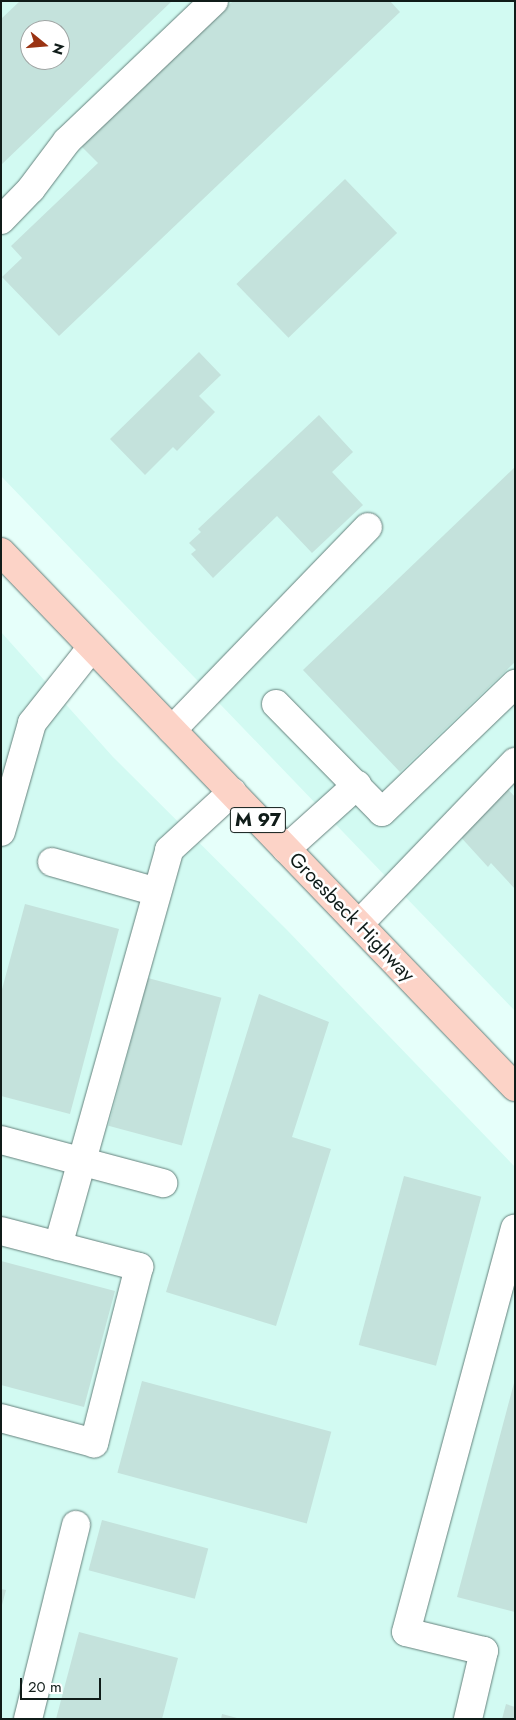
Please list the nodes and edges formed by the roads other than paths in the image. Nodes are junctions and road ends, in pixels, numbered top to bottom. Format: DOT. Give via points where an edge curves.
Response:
graph roads {
  1 [pos="214,1"];
  2 [pos="1,220"];
  3 [pos="368,527"];
  4 [pos="1,552"];
  5 [pos="92,647"];
  6 [pos="515,684"];
  7 [pos="276,704"];
  8 [pos="172,730"];
  9 [pos="515,762"];
  10 [pos="356,784"];
  11 [pos="232,792"];
  12 [pos="1,832"];
  13 [pos="286,849"];
  14 [pos="52,862"];
  15 [pos="157,892"];
  16 [pos="359,924"];
  17 [pos="515,1087"];
  18 [pos="1,1140"];
  19 [pos="82,1161"];
  20 [pos="163,1183"];
  21 [pos="515,1228"];
  22 [pos="1,1231"];
  23 [pos="58,1246"];
  24 [pos="1,1418"];
  25 [pos="76,1525"];
  26 [pos="28,1719"];
  27 [pos="468,1719"];
  1 -- 2 [label="lane" via="67,141 32,189"];
  3 -- 8 [label="lane"];
  4 -- 5 [label="main road, Groesbeck Highway / M 97"];
  5 -- 8 [label="main road, Groesbeck Highway / M 97"];
  5 -- 12 [label="lane" via="32,723"];
  6 -- 10 [label="lane" via="382,812"];
  7 -- 10 [label="lane"];
  8 -- 11 [label="main road, Groesbeck Highway / M 97"];
  9 -- 16 [label="lane"];
  10 -- 13 [label="lane"];
  11 -- 13 [label="main road, Groesbeck Highway / M 97"];
  11 -- 15 [label="lane" via="168,850"];
  13 -- 16 [label="main road, Groesbeck Highway / M 97"];
  14 -- 15 [label="lane"];
  15 -- 19 [label="lane"];
  16 -- 17 [label="main road, Groesbeck Highway / M 97"];
  18 -- 19 [label="lane"];
  19 -- 20 [label="lane"];
  19 -- 23 [label="lane"];
  21 -- 27 [label="lane" via="406,1632 484,1651"];
  22 -- 23 [label="lane"];
  23 -- 24 [label="lane" via="139,1267 94,1443"];
  25 -- 26 [label="lane"];
}
